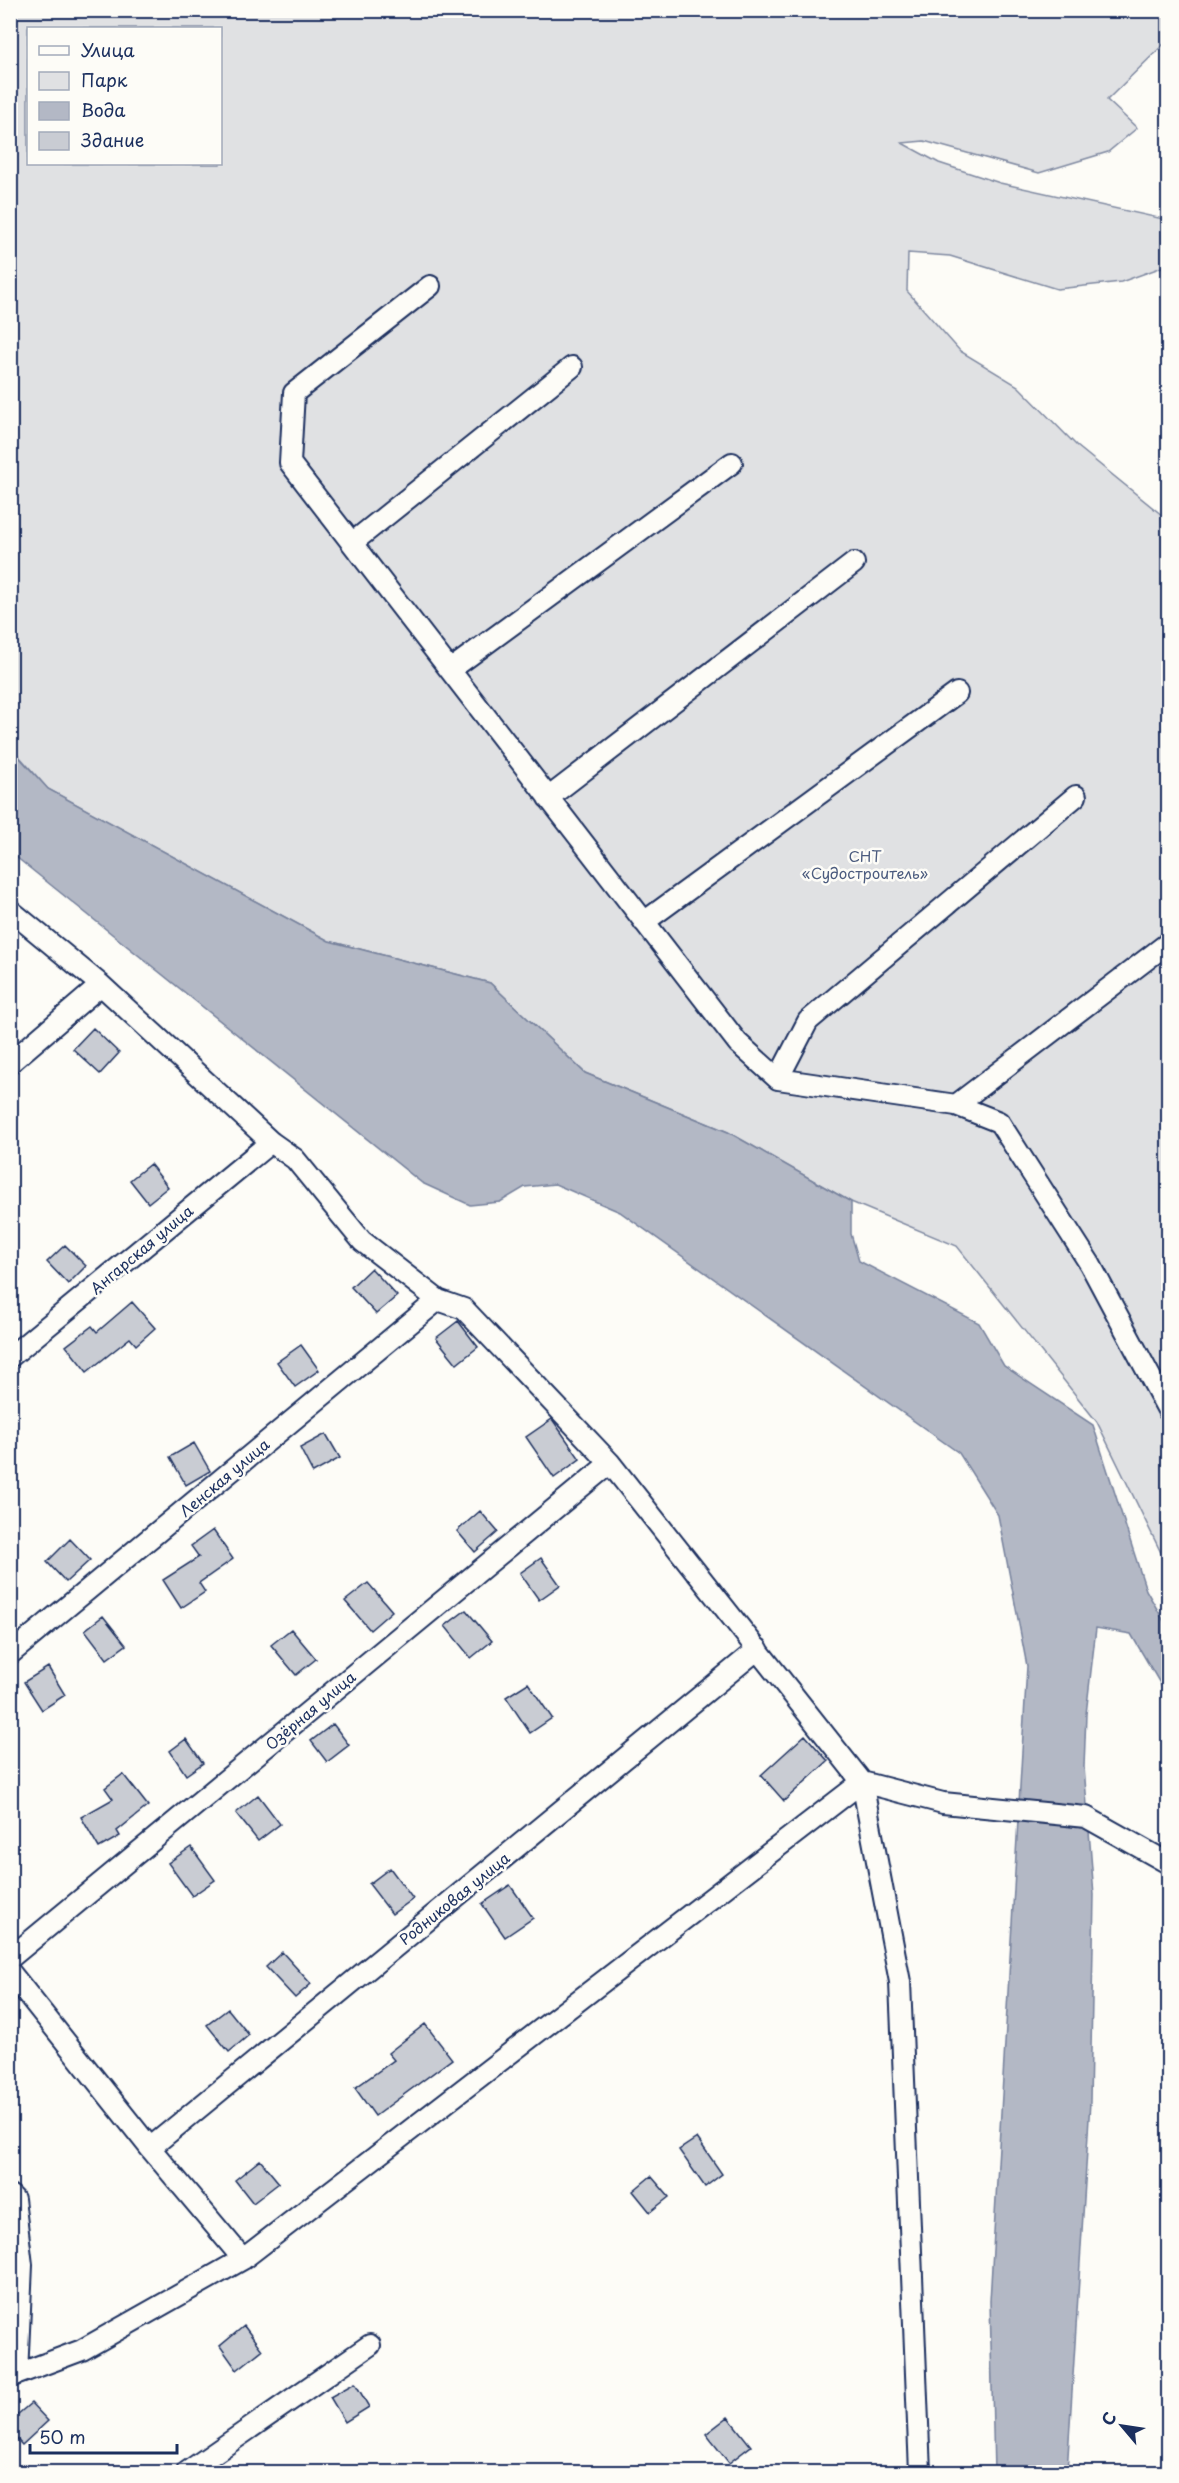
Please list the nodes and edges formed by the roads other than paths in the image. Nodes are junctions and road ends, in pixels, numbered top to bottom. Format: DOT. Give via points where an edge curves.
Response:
graph roads {
  1 [pos="430,286"];
  2 [pos="573,367"];
  3 [pos="732,462"];
  4 [pos="352,543"];
  5 [pos="854,563"];
  6 [pos="450,670"];
  7 [pos="957,693"];
  8 [pos="1076,796"];
  9 [pos="548,798"];
  10 [pos="10,909"];
  11 [pos="644,922"];
  12 [pos="1168,943"];
  13 [pos="101,985"];
  14 [pos="10,1063"];
  15 [pos="778,1079"];
  16 [pos="956,1105"];
  17 [pos="271,1142"];
  18 [pos="438,1300"];
  19 [pos="10,1357"];
  20 [pos="1168,1410"];
  21 [pos="610,1463"];
  22 [pos="758,1649"];
  23 [pos="10,1654"];
  24 [pos="862,1782"];
  25 [pos="1168,1862"];
  26 [pos="10,1958"];
  27 [pos="10,1972"];
  28 [pos="150,2148"];
  29 [pos="10,2194"];
  30 [pos="14,2223"];
  31 [pos="243,2259"];
  32 [pos="370,2345"];
  33 [pos="14,2376"];
  34 [pos="187,2472"];
  35 [pos="920,2472"];
  1 -- 4 [label="street" via="294,393 290,463"];
  2 -- 4 [label="street"];
  3 -- 6 [label="street"];
  4 -- 6 [label="street"];
  5 -- 9 [label="street"];
  6 -- 9 [label="street"];
  7 -- 11 [label="street"];
  8 -- 15 [label="street" via="808,1021"];
  9 -- 11 [label="street"];
  10 -- 13 [label="street"];
  11 -- 15 [label="street" via="738,1043"];
  12 -- 16 [label="street"];
  13 -- 14 [label="street"];
  13 -- 17 [label="street"];
  15 -- 16 [label="street"];
  16 -- 20 [label="street" via="999,1122 1090,1264"];
  17 -- 18 [label="street" via="295,1160 362,1241"];
  17 -- 19 [label="street, Ангарская улица"];
  18 -- 21 [label="street" via="464,1309"];
  18 -- 23 [label="street, Ленская улица"];
  21 -- 22 [label="street"];
  21 -- 26 [label="street, Озёрная улица"];
  22 -- 24 [label="street"];
  22 -- 28 [label="street, Родниковая улица"];
  24 -- 25 [label="street" via="943,1803 1086,1816"];
  24 -- 31 [label="street"];
  24 -- 35 [label="street" via="900,1982"];
  27 -- 28 [label="street"];
  28 -- 31 [label="street"];
  29 -- 30 [label="street" via="14,2199"];
  30 -- 33 [label="street" via="22,2265"];
  31 -- 33 [label="street" via="82,2350"];
  32 -- 34 [label="street"];
}
